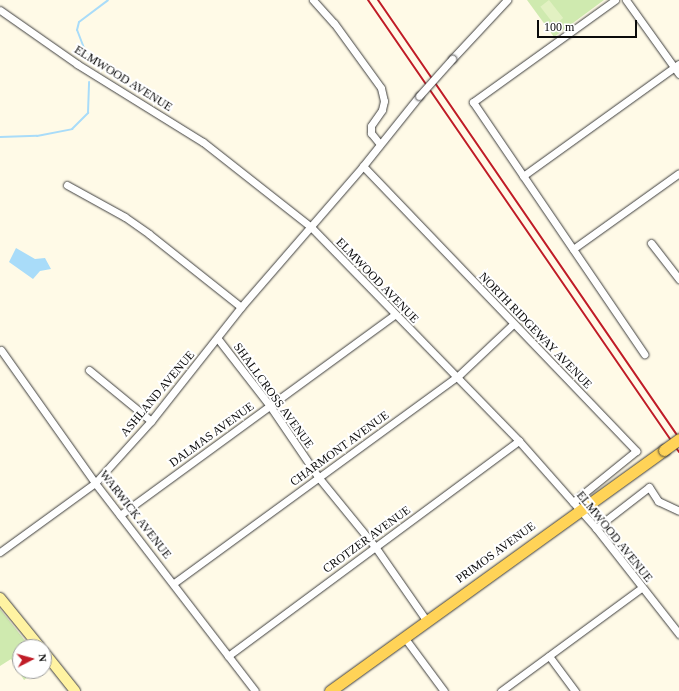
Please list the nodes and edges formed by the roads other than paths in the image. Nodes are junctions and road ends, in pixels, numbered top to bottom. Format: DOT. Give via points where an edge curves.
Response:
graph roads {
  1 [pos="313,0"];
  2 [pos="506,0"];
  3 [pos="615,0"];
  4 [pos="626,0"];
  5 [pos="1,13"];
  6 [pos="677,66"];
  7 [pos="679,74"];
  8 [pos="380,144"];
  9 [pos="363,166"];
  10 [pos="679,173"];
  11 [pos="523,176"];
  12 [pos="68,185"];
  13 [pos="311,227"];
  14 [pos="651,243"];
  15 [pos="573,249"];
  16 [pos="678,277"];
  17 [pos="241,306"];
  18 [pos="394,316"];
  19 [pos="513,324"];
  20 [pos="218,338"];
  21 [pos="1,350"];
  22 [pos="644,354"];
  23 [pos="89,370"];
  24 [pos="457,377"];
  25 [pos="270,406"];
  26 [pos="151,421"];
  27 [pos="679,439"];
  28 [pos="519,442"];
  29 [pos="319,478"];
  30 [pos="95,483"];
  31 [pos="576,506"];
  32 [pos="679,511"];
  33 [pos="120,515"];
  34 [pos="596,528"];
  35 [pos="376,548"];
  36 [pos="0,552"];
  37 [pos="174,583"];
  38 [pos="641,588"];
  39 [pos="0,598"];
  40 [pos="426,620"];
  41 [pos="679,634"];
  42 [pos="404,637"];
  43 [pos="33,639"];
  44 [pos="228,656"];
  45 [pos="549,656"];
  46 [pos="52,662"];
  47 [pos="75,691"];
  48 [pos="255,691"];
  49 [pos="330,691"];
  50 [pos="444,691"];
  51 [pos="501,691"];
  52 [pos="575,691"];
  1 -- 8 [label="street" via="334,23 381,88 384,101 382,110 371,126 371,133"];
  2 -- 8 [label="street, ASHLAND AVENUE, bridge" via="419,96"];
  3 -- 11 [label="street" via="472,102"];
  4 -- 6 [label="street"];
  5 -- 13 [label="street, ELMWOOD AVENUE" via="77,64 203,142"];
  6 -- 7 [label="street"];
  6 -- 11 [label="street"];
  8 -- 9 [label="street, ASHLAND AVENUE"];
  9 -- 13 [label="street, ASHLAND AVENUE"];
  9 -- 19 [label="street, NORTH RIDGEWAY AVENUE"];
  10 -- 15 [label="street"];
  11 -- 15 [label="street"];
  12 -- 17 [label="street" via="149,234"];
  13 -- 17 [label="street, ASHLAND AVENUE"];
  13 -- 18 [label="street, ELMWOOD AVENUE"];
  14 -- 16 [label="street"];
  15 -- 22 [label="street"];
  17 -- 20 [label="street, ASHLAND AVENUE"];
  18 -- 24 [label="street, ELMWOOD AVENUE"];
  18 -- 25 [label="street, DALMAS AVENUE"];
  19 -- 24 [label="street, CHARMONT AVENUE"];
  19 -- 31 [label="street, NORTH RIDGEWAY AVENUE" via="636,451"];
  20 -- 25 [label="street, SHALLCROSS AVENUE"];
  20 -- 26 [label="street, ASHLAND AVENUE"];
  21 -- 30 [label="street, WARWICK AVENUE"];
  23 -- 26 [label="street"];
  24 -- 28 [label="street, ELMWOOD AVENUE"];
  24 -- 29 [label="street, CHARMONT AVENUE"];
  25 -- 29 [label="street, SHALLCROSS AVENUE"];
  25 -- 33 [label="street, DALMAS AVENUE"];
  26 -- 30 [label="street, ASHLAND AVENUE"];
  27 -- 31 [label="main road, PRIMOS AVENUE, bridge"];
  28 -- 31 [label="street, ELMWOOD AVENUE"];
  28 -- 35 [label="street, CROTZER AVENUE"];
  29 -- 35 [label="street, SHALLCROSS AVENUE"];
  29 -- 37 [label="street, CHARMONT AVENUE"];
  30 -- 33 [label="street, WARWICK AVENUE"];
  30 -- 36 [label="street, ASHLAND AVENUE"];
  31 -- 34 [label="street, ELMWOOD AVENUE"];
  31 -- 40 [label="main road, PRIMOS AVENUE"];
  32 -- 34 [label="street" via="658,500 649,487"];
  33 -- 37 [label="street, WARWICK AVENUE"];
  34 -- 38 [label="street, ELMWOOD AVENUE"];
  35 -- 40 [label="street, SHALLCROSS AVENUE"];
  35 -- 44 [label="street, CROTZER AVENUE"];
  37 -- 44 [label="street, WARWICK AVENUE"];
  38 -- 41 [label="street, ELMWOOD AVENUE"];
  38 -- 45 [label="street"];
  39 -- 43 [label="street"];
  40 -- 42 [label="main road, PRIMOS AVENUE"];
  42 -- 49 [label="main road, PRIMOS AVENUE"];
  42 -- 50 [label="street"];
  44 -- 48 [label="street, WARWICK AVENUE"];
  45 -- 51 [label="street"];
  45 -- 52 [label="street"];
  46 -- 47 [label="street"];
}
